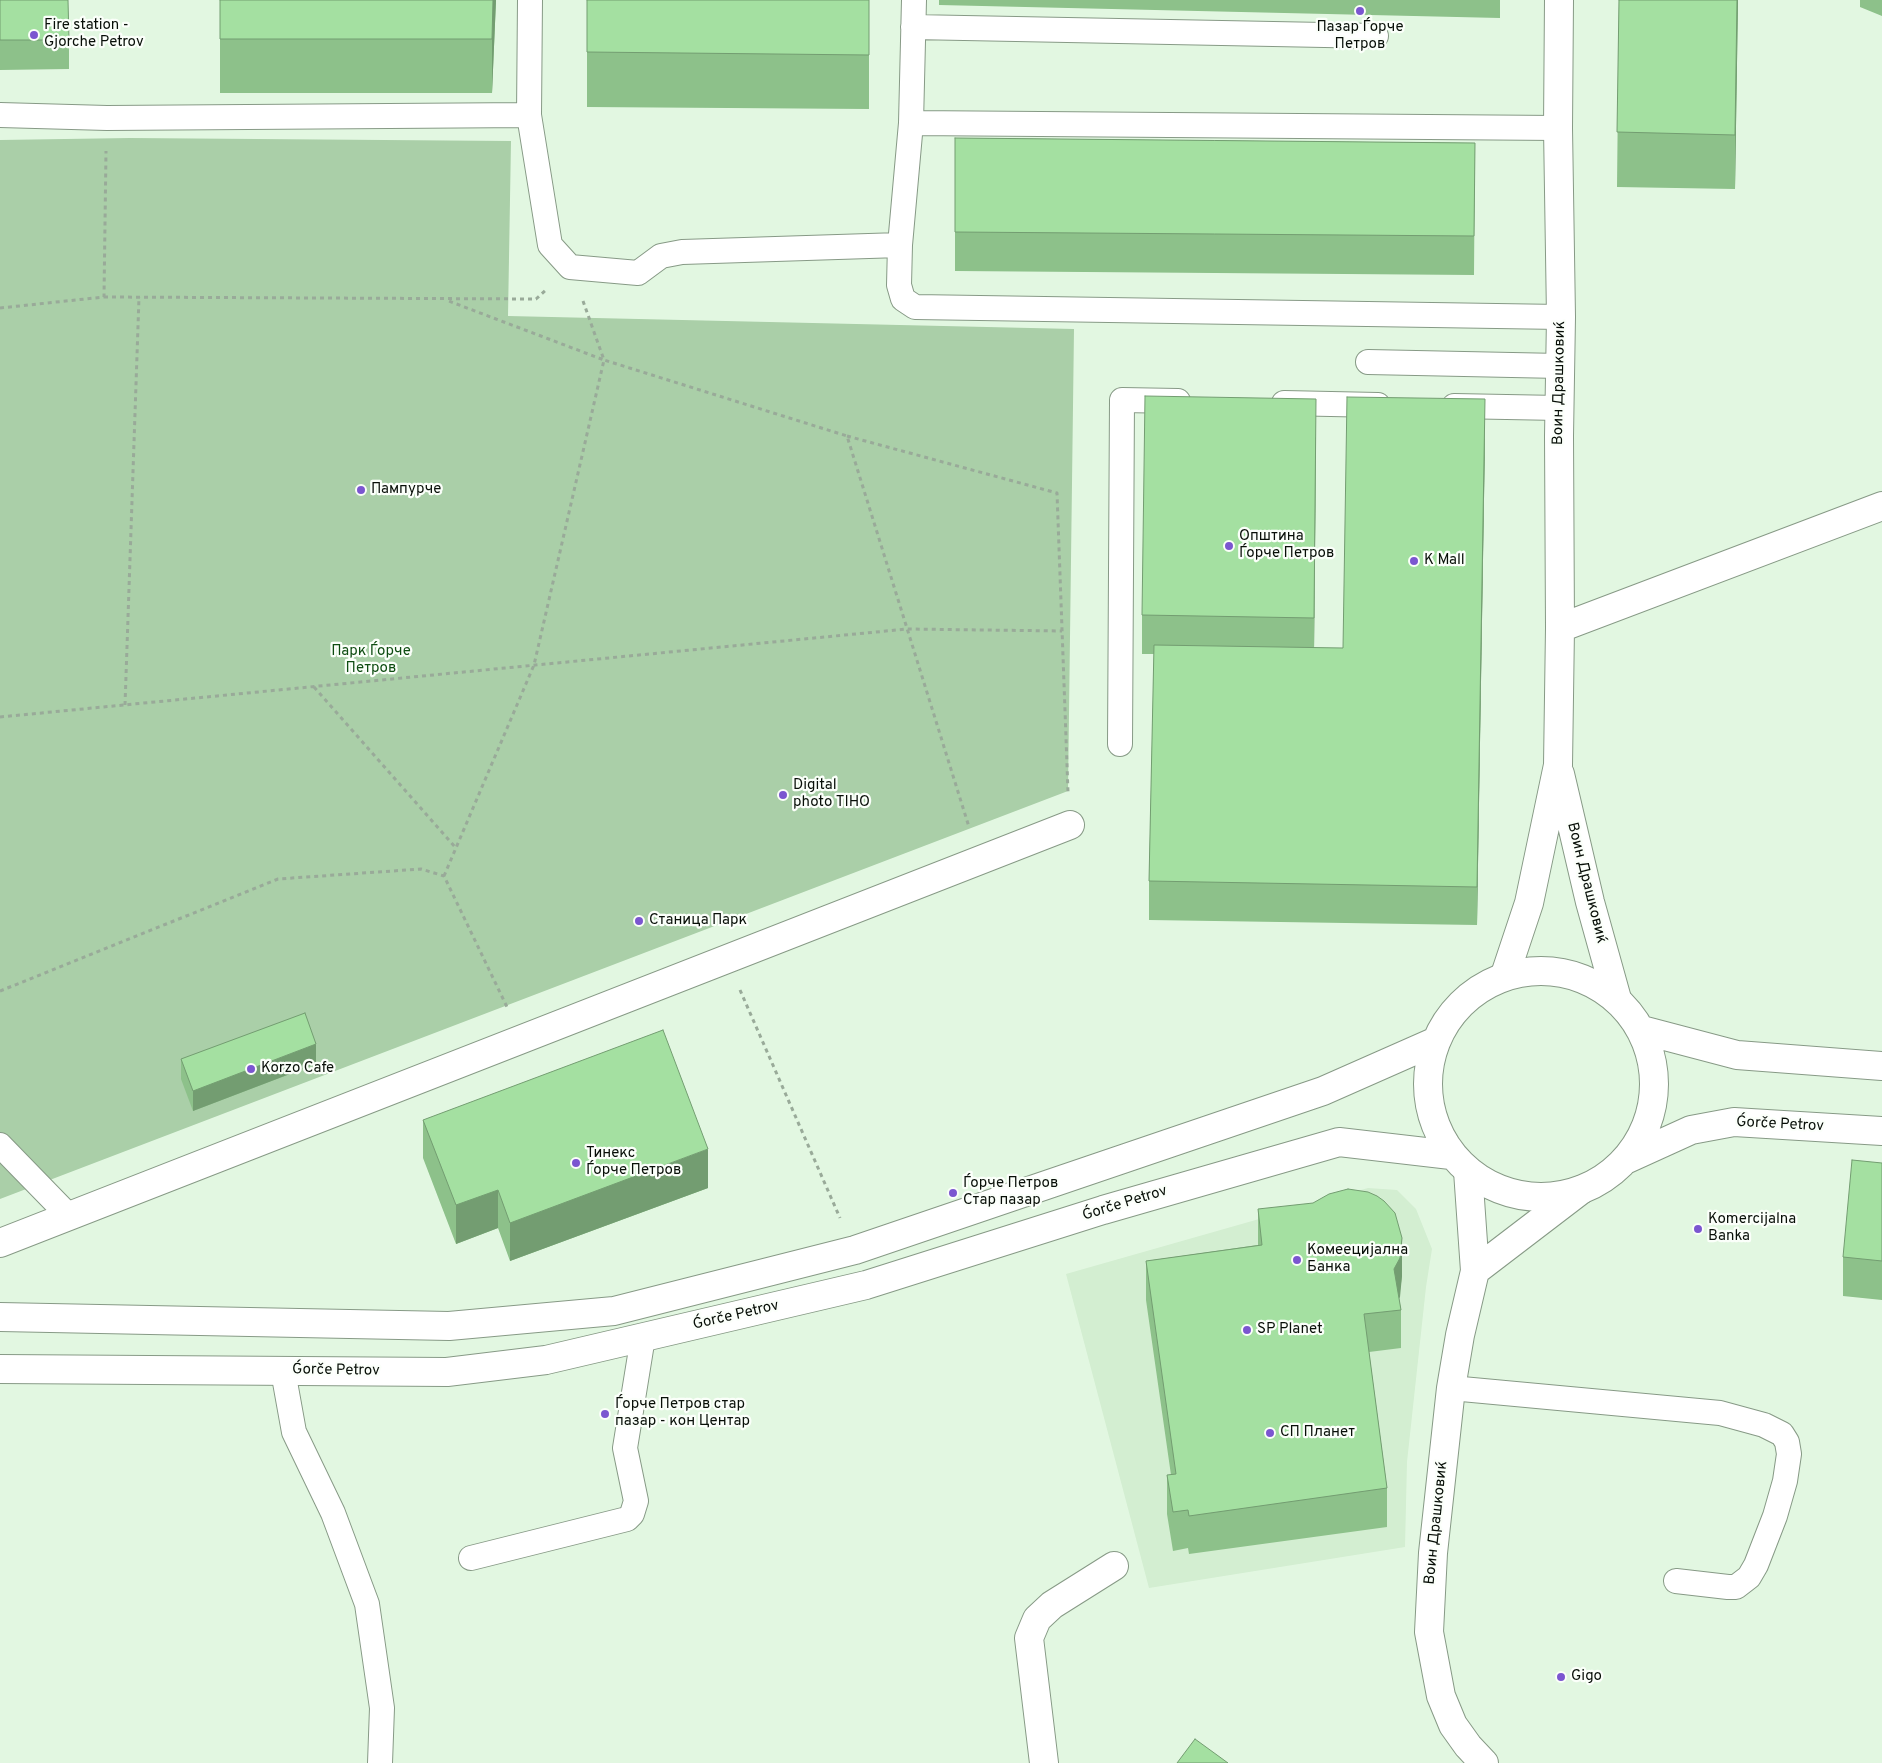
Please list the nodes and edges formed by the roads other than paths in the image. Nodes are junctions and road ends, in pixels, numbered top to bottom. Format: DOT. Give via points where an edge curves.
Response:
graph roads {
  1 [pos="530,0"];
  2 [pos="914,0"];
  3 [pos="1559,0"];
  4 [pos="913,26"];
  5 [pos="1376,36"];
  6 [pos="0,115"];
  7 [pos="529,115"];
  8 [pos="911,124"];
  9 [pos="1558,128"];
  10 [pos="900,245"];
  11 [pos="1561,317"];
  12 [pos="1368,362"];
  13 [pos="1560,366"];
  14 [pos="1201,401"];
  15 [pos="1261,402"];
  16 [pos="1400,405"];
  17 [pos="1430,406"];
  18 [pos="1559,408"];
  19 [pos="1882,506"];
  20 [pos="1560,628"];
  21 [pos="1120,744"];
  22 [pos="1558,765"];
  23 [pos="1070,825"];
  24 [pos="1505,975"];
  25 [pos="1618,999"];
  26 [pos="1642,1030"];
  27 [pos="1434,1042"];
  28 [pos="1882,1066"];
  29 [pos="1882,1131"];
  30 [pos="0,1145"];
  31 [pos="1626,1160"];
  32 [pos="1460,1163"];
  33 [pos="1581,1190"];
  34 [pos="69,1216"];
  35 [pos="0,1243"];
  36 [pos="1475,1271"];
  37 [pos="0,1317"];
  38 [pos="643,1337"];
  39 [pos="0,1370"];
  40 [pos="283,1371"];
  41 [pos="1451,1388"];
  42 [pos="471,1558"];
  43 [pos="1114,1566"];
  44 [pos="1676,1581"];
  45 [pos="380,1763"];
  46 [pos="1044,1763"];
  47 [pos="1484,1763"];
  1 -- 7 [label="lane"];
  2 -- 4 [label="lane"];
  3 -- 9 [label="street, Воин Драшковиќ"];
  4 -- 5 [label="lane"];
  4 -- 8 [label="lane"];
  6 -- 7 [label="lane" via="106,118"];
  7 -- 10 [label="lane" via="550,245 570,267 638,273 661,256 682,252"];
  8 -- 9 [label="lane"];
  8 -- 10 [label="lane"];
  9 -- 11 [label="street, Воин Драшковиќ"];
  10 -- 11 [label="lane" via="899,286 903,299 915,307"];
  11 -- 13 [label="street, Воин Драшковиќ"];
  12 -- 13 [label="lane"];
  13 -- 18 [label="street, Воин Драшковиќ"];
  14 -- 21 [label="lane" via="1122,400"];
  15 -- 16 [label="lane"];
  17 -- 18 [label="lane"];
  18 -- 20 [label="street, Воин Драшковиќ"];
  19 -- 20 [label="street"];
  20 -- 22 [label="street, Воин Драшковиќ"];
  22 -- 24 [label="street, Воин Драшковиќ" via="1529,903"];
  22 -- 25 [label="street, Воин Драшковиќ" via="1590,902"];
  23 -- 34 [label="street"];
  24 -- 25 [label="street" via="1545,970 1584,978"];
  24 -- 27 [label="street" via="1470,993 1454,1008"];
  25 -- 26 [label="street"];
  26 -- 28 [label="street" via="1736,1055"];
  26 -- 31 [label="street" via="1650,1048 1655,1088 1647,1127"];
  27 -- 32 [label="street" via="1426,1081 1432,1120"];
  27 -- 37 [label="street" via="1323,1091 855,1250 614,1311 449,1326"];
  29 -- 31 [label="street, Ǵorče Petrov" via="1734,1122 1691,1130"];
  30 -- 34 [label="lane"];
  31 -- 33 [label="street" via="1606,1179"];
  32 -- 33 [label="street" via="1502,1191 1542,1198"];
  32 -- 36 [label="street, Воин Драшковиќ"];
  32 -- 38 [label="street, Ǵorče Petrov" via="1339,1142 1103,1210 866,1285"];
  33 -- 36 [label="street"];
  34 -- 35 [label="street"];
  36 -- 41 [label="street, Воин Драшковиќ"];
  38 -- 40 [label="street, Ǵorče Petrov" via="546,1360 447,1372"];
  38 -- 42 [label="lane" via="625,1448 636,1501 632,1514 627,1519"];
  39 -- 40 [label="street, Ǵorče Petrov"];
  40 -- 45 [label="lane" via="294,1432 332,1513 367,1604 382,1708"];
  41 -- 44 [label="lane" via="1720,1413 1764,1425 1782,1434 1789,1454 1785,1481 1775,1516 1749,1577 1736,1587"];
  41 -- 47 [label="street, Воин Драшковиќ" via="1433,1553 1429,1632 1440,1696 1453,1725"];
  43 -- 46 [label="street" via="1052,1605 1036,1620 1029,1638"];
}
